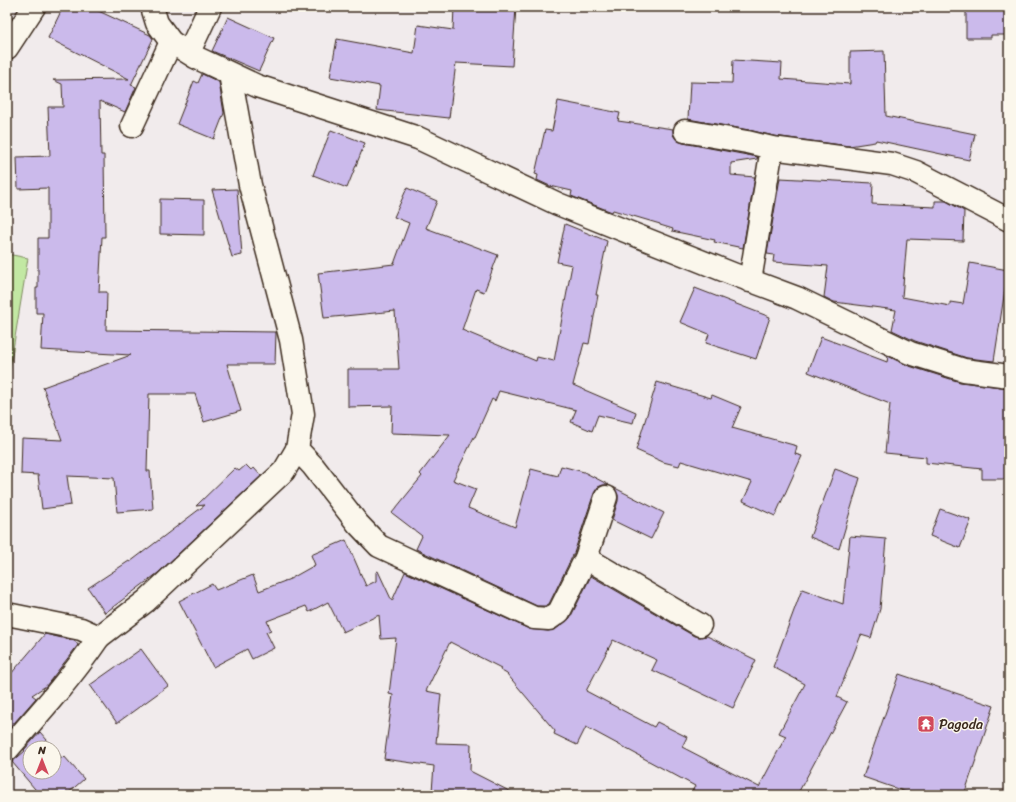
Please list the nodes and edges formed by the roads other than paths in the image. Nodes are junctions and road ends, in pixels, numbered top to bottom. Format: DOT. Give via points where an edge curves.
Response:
graph roads {
  1 [pos="34,7"];
  2 [pos="152,7"];
  3 [pos="210,7"];
  4 [pos="180,47"];
  5 [pos="7,48"];
  6 [pos="230,74"];
  7 [pos="132,126"];
  8 [pos="685,131"];
  9 [pos="772,148"];
  10 [pos="1009,220"];
  11 [pos="750,281"];
  12 [pos="1009,376"];
  13 [pos="297,449"];
  14 [pos="606,498"];
  15 [pos="586,558"];
  16 [pos="7,614"];
  17 [pos="700,624"];
  18 [pos="99,637"];
  19 [pos="7,750"];
  1 -- 5 [label="street"];
  2 -- 4 [label="street" via="157,23"];
  3 -- 4 [label="street"];
  4 -- 6 [label="street"];
  4 -- 7 [label="street"];
  6 -- 11 [label="street" via="257,86 418,138 558,204"];
  6 -- 13 [label="street" via="250,185 291,340 303,414"];
  8 -- 9 [label="street"];
  9 -- 10 [label="street" via="892,164 916,172"];
  9 -- 11 [label="street"];
  11 -- 12 [label="street" via="797,298 910,353 964,370"];
  13 -- 15 [label="street" via="379,546 534,618 549,619 559,612"];
  13 -- 18 [label="street" via="284,471 146,601"];
  14 -- 15 [label="street"];
  15 -- 17 [label="street"];
  16 -- 18 [label="street" via="81,629"];
  18 -- 19 [label="street" via="44,709"];
}
